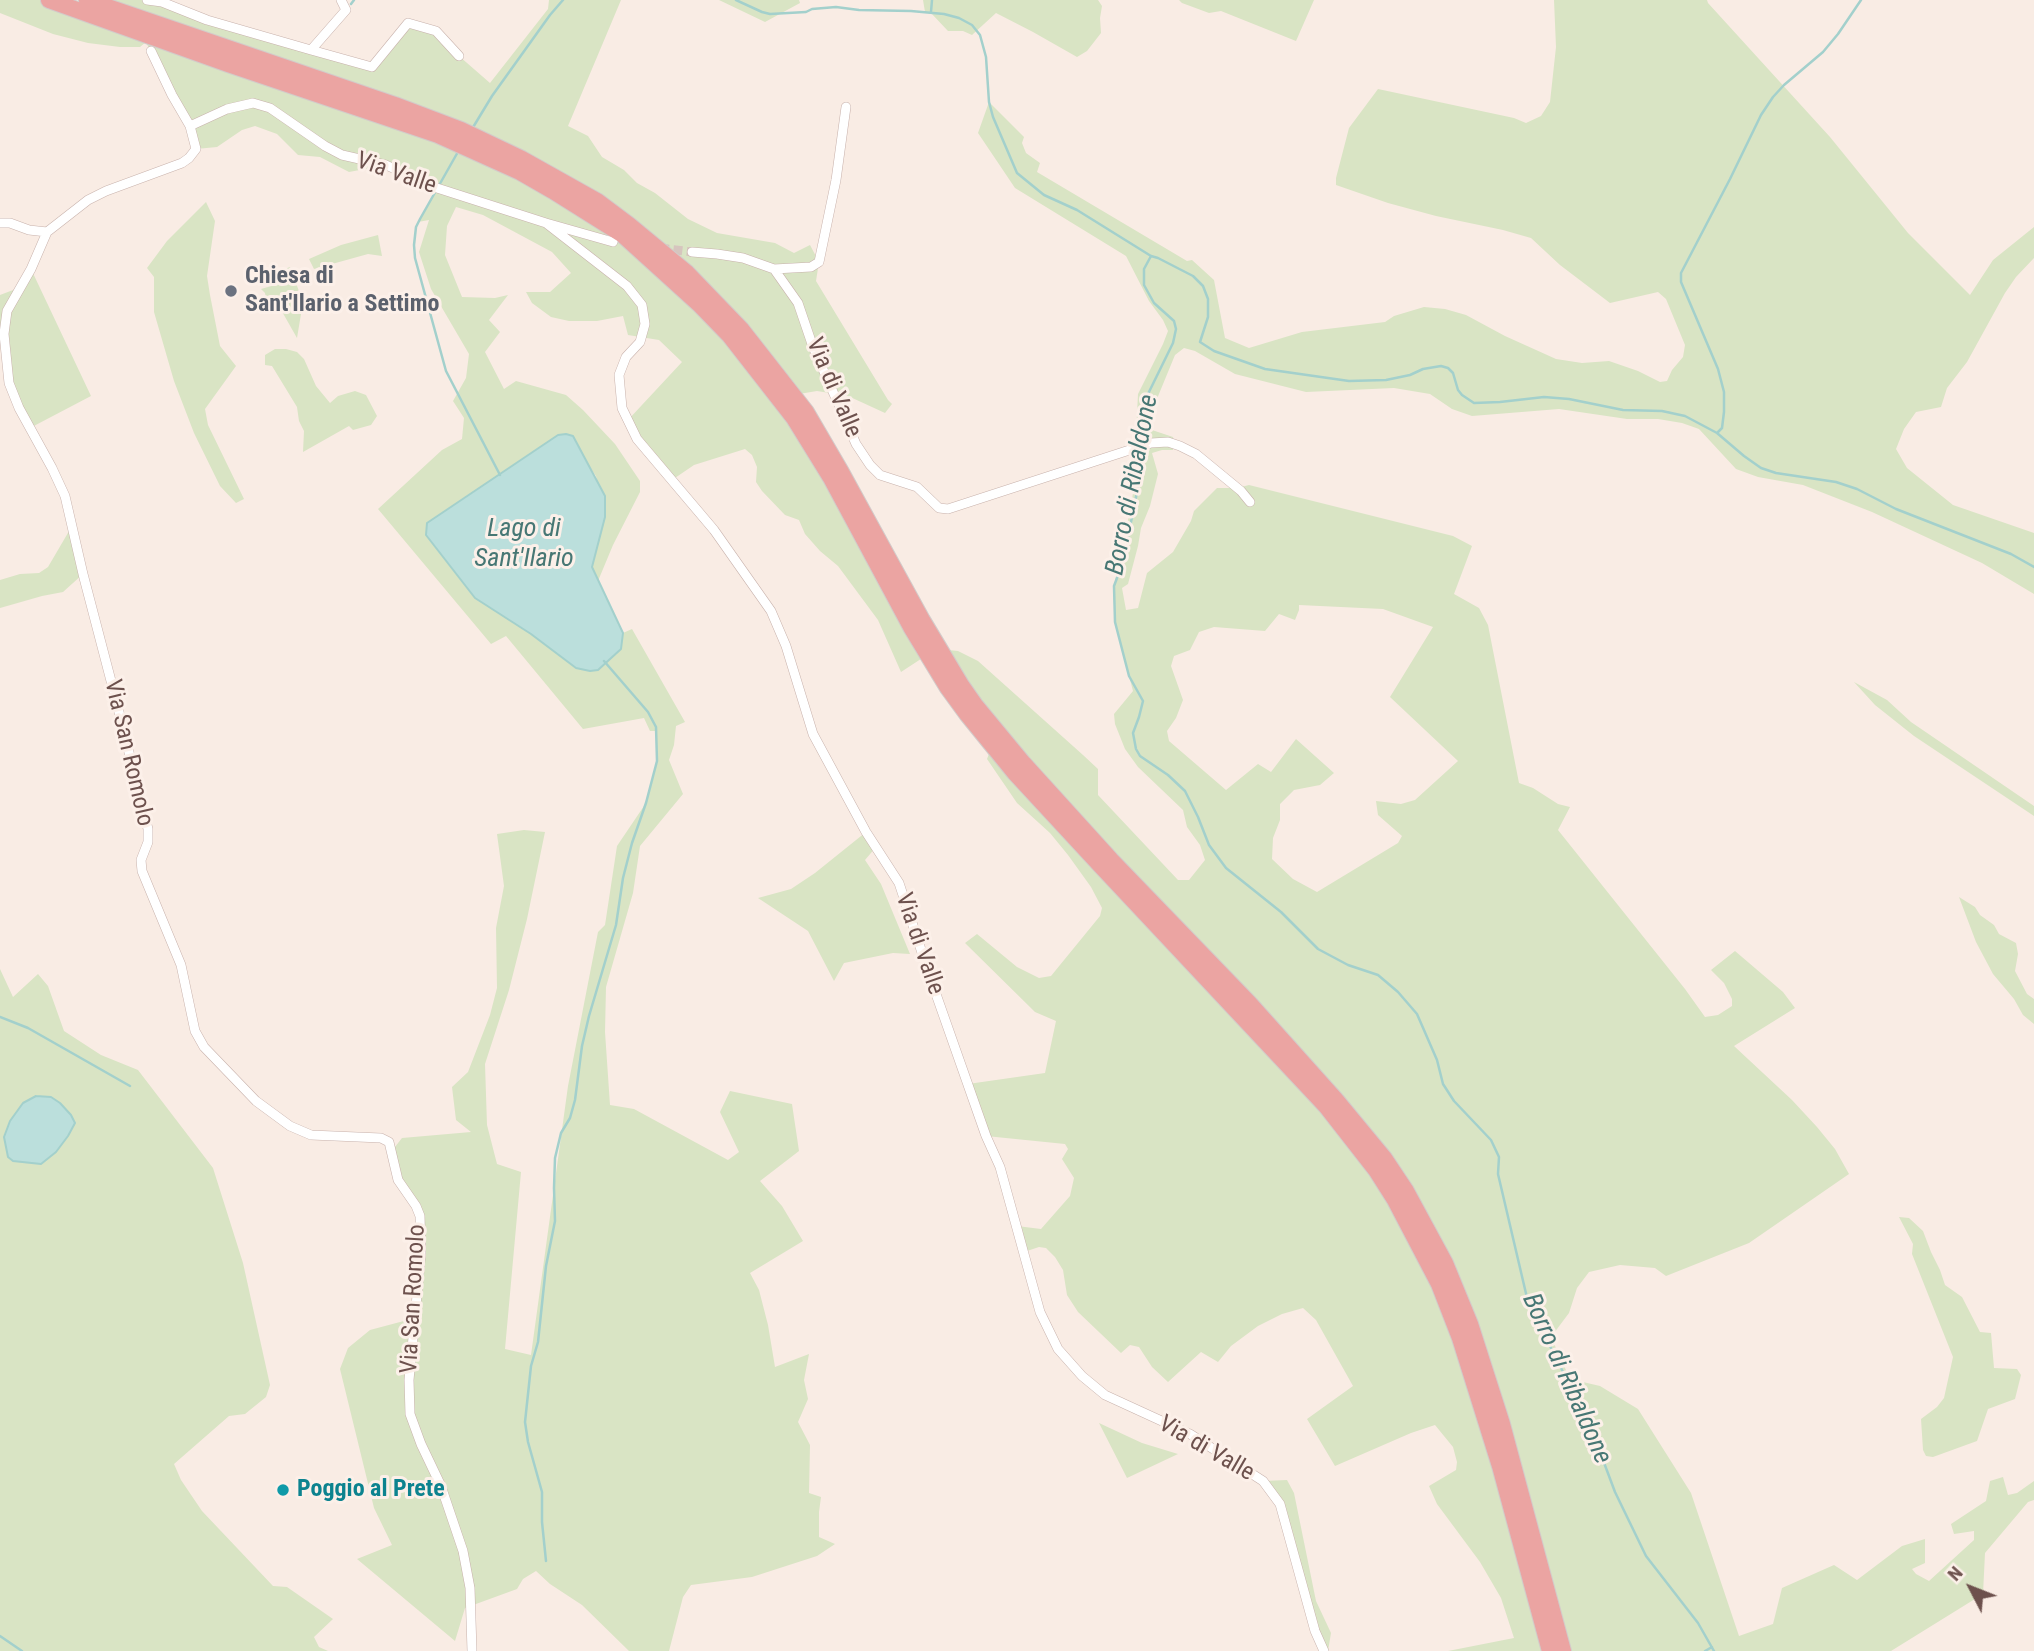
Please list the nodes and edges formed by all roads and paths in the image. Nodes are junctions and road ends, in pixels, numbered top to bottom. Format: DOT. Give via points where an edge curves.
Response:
graph roads {
  1 [pos="49,0"];
  2 [pos="87,0"];
  3 [pos="147,0"];
  4 [pos="341,0"];
  5 [pos="311,50"];
  6 [pos="151,51"];
  7 [pos="459,56"];
  8 [pos="846,107"];
  9 [pos="190,127"];
  10 [pos="0,223"];
  11 [pos="546,223"];
  12 [pos="47,232"];
  13 [pos="613,242"];
  14 [pos="692,252"];
  15 [pos="774,269"];
  16 [pos="1250,502"];
  17 [pos="472,1651"];
  18 [pos="1324,1651"];
  19 [pos="1549,1651"];
  20 [pos="1563,1651"];
  1 -- 19 [label="highway" via="438,135 520,172 622,235 730,337 794,418 911,627 967,714 1015,773 1326,1106 1389,1191 1427,1259 1460,1338"];
  2 -- 20 [label="highway" via="461,130 522,159 597,201 629,225 687,273 741,329 806,412 927,630 975,705 1111,860 1336,1100 1406,1191 1445,1263 1469,1324 1502,1424"];
  3 -- 5 [label="street"];
  4 -- 5 [label="street" via="346,10"];
  5 -- 7 [label="street" via="372,67 408,23 436,31"];
  6 -- 9 [label="street"];
  8 -- 15 [label="street" via="819,262 811,267"];
  9 -- 11 [label="street, Via Valle" via="227,109 253,103 270,108 342,155 386,165 434,187"];
  9 -- 12 [label="street" via="196,149 189,158 88,200"];
  10 -- 12 [label="street"];
  11 -- 13 [label="street, Via Valle"];
  11 -- 18 [label="street, Via di Valle" via="627,286 642,305 645,324 640,342 626,357 619,375 622,408 637,439 714,530 771,611 813,734 899,883 1000,1167 1040,1312 1058,1349 1105,1395 1190,1434 1263,1481 1280,1504"];
  12 -- 17 [label="street, Via San Romolo" via="7,311 4,334 9,383 65,496 148,829 142,871 181,965 195,1031 204,1047 256,1101 290,1126 311,1135 389,1142 398,1180 420,1216 410,1414 463,1551 470,1588"];
  14 -- 15 [label="street" via="743,258"];
  15 -- 16 [label="street, Via di Valle" via="798,303 856,444 870,465 880,475 917,486 939,508 948,509 1144,445 1168,442 1196,454"];
}
